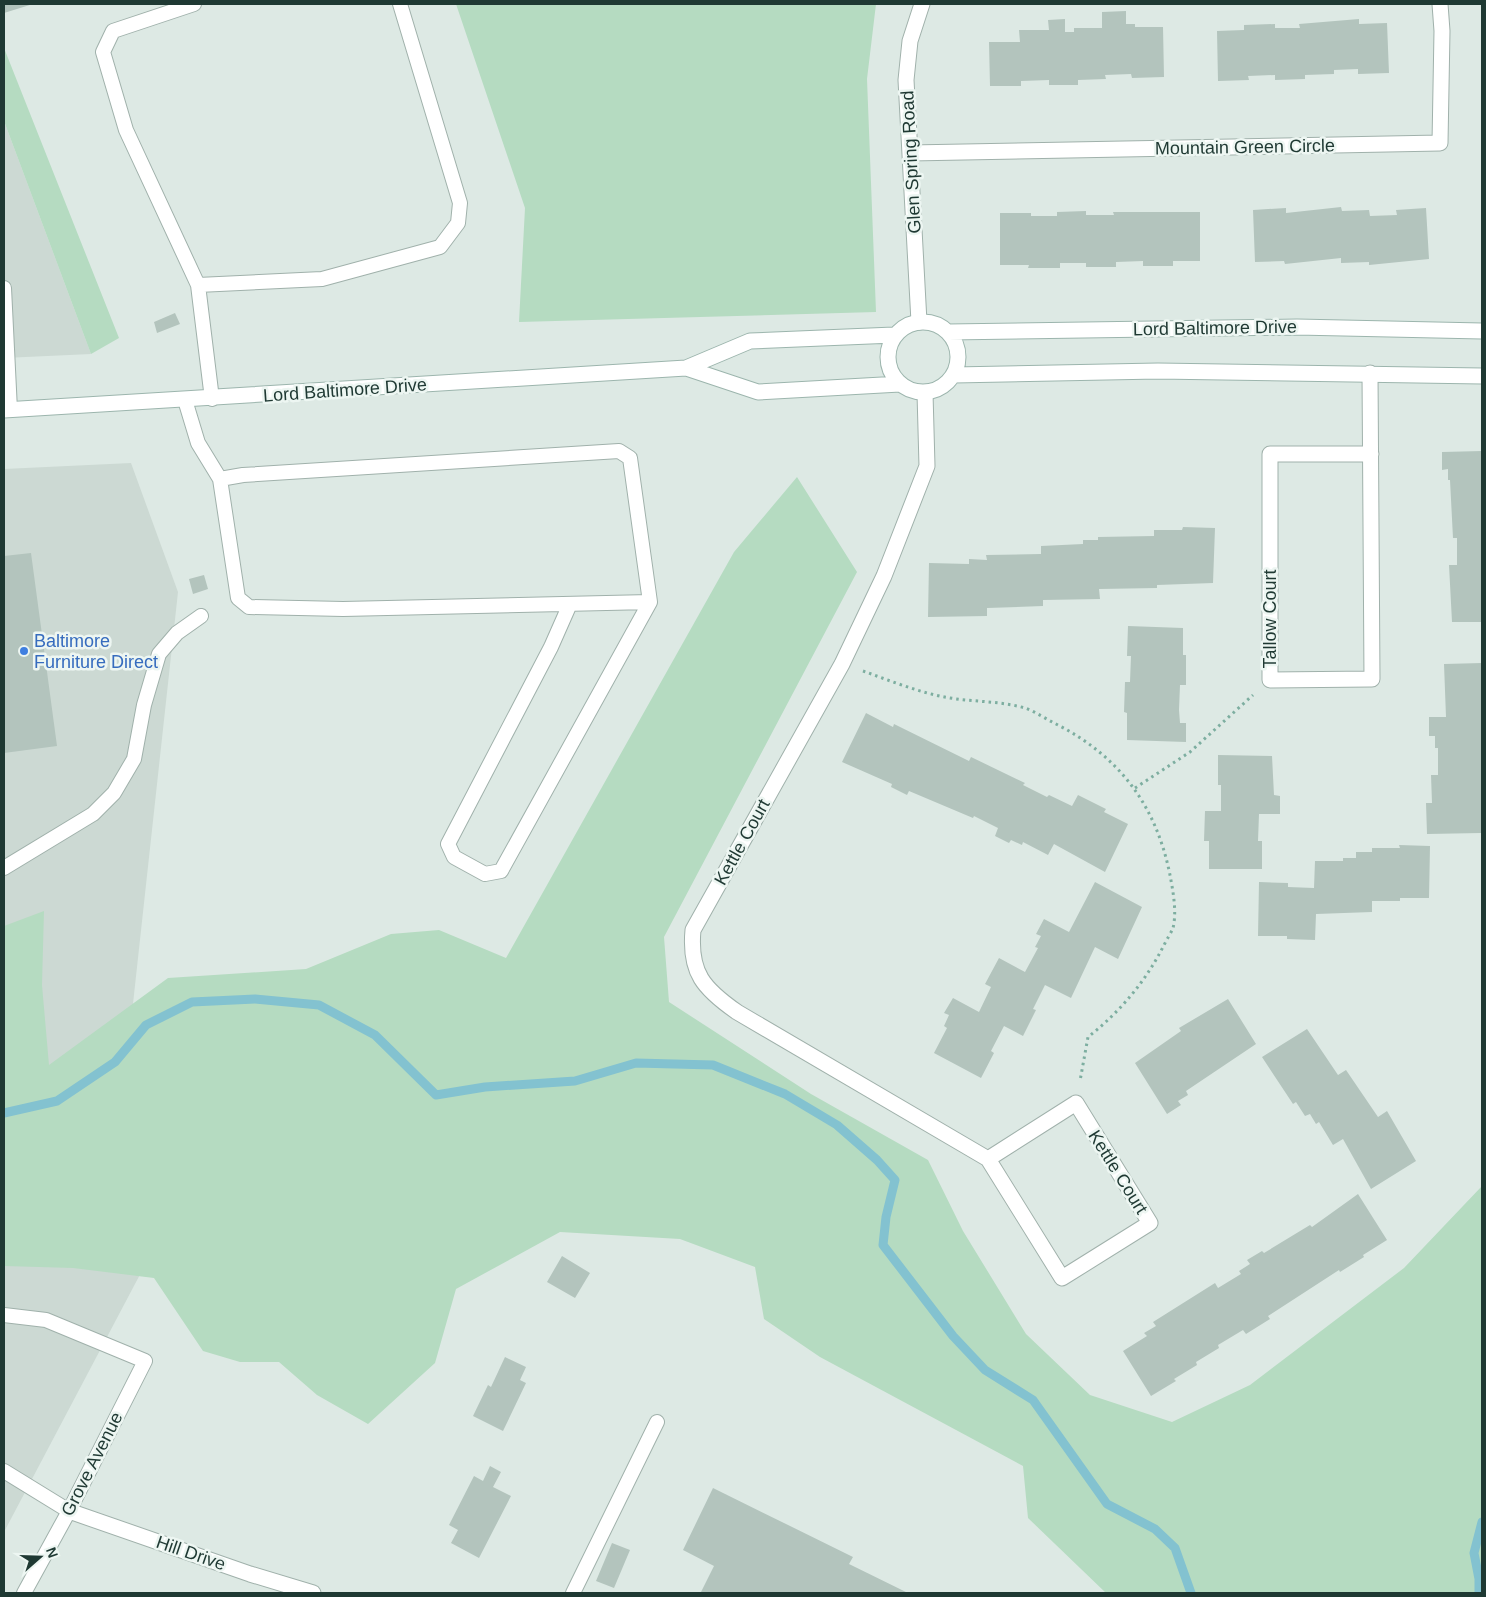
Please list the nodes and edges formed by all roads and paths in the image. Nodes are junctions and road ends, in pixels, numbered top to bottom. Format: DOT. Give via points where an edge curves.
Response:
graph roads {
  1 [pos="194,4"];
  2 [pos="400,4"];
  3 [pos="922,4"];
  4 [pos="1440,4"];
  5 [pos="910,154"];
  6 [pos="198,285"];
  7 [pos="4,288"];
  8 [pos="919,322"];
  9 [pos="1482,331"];
  10 [pos="948,332"];
  11 [pos="894,335"];
  12 [pos="686,368"];
  13 [pos="1370,374"];
  14 [pos="954,375"];
  15 [pos="1482,376"];
  16 [pos="900,384"];
  17 [pos="925,393"];
  18 [pos="212,399"];
  19 [pos="185,400"];
  20 [pos="7,410"];
  21 [pos="1371,454"];
  22 [pos="220,478"];
  23 [pos="650,602"];
  24 [pos="570,604"];
  25 [pos="201,616"];
  26 [pos="842,664"];
  27 [pos="1270,680"];
  28 [pos="1134,788"];
  29 [pos="4,868"];
  30 [pos="1076,1104"];
  31 [pos="988,1159"];
  32 [pos="4,1315"];
  33 [pos="657,1422"];
  34 [pos="4,1471"];
  35 [pos="69,1511"];
  36 [pos="24,1593"];
  37 [pos="313,1593"];
  38 [pos="573,1593"];
  1 -- 6 [label="lane" via="113,32 103,52 126,130"];
  2 -- 6 [label="lane" via="460,204 458,223 440,246 322,279"];
  3 -- 5 [label="street, Glen Spring Road" via="910,41 906,80"];
  4 -- 5 [label="street, Mountain Green Circle" via="1440,143"];
  5 -- 8 [label="street, Glen Spring Road"];
  6 -- 18 [label="lane"];
  7 -- 20 [label="lane"];
  8 -- 10 [label="street, Lord Baltimore Drive" via="930,322"];
  8 -- 11 [label="street, Lord Baltimore Drive"];
  9 -- 10 [label="street, Lord Baltimore Drive" via="1297,327"];
  10 -- 14 [label="street" via="958,352"];
  11 -- 12 [label="street, Lord Baltimore Drive" via="750,341"];
  11 -- 16 [label="street" via="889,345 888,361 892,376"];
  12 -- 16 [label="street, Lord Baltimore Drive" via="758,392"];
  12 -- 18 [label="street, Lord Baltimore Drive"];
  13 -- 14 [label="street" via="1158,371"];
  13 -- 15 [label="street"];
  13 -- 21 [label="street, Tallow Court"];
  14 -- 17 [label="street" via="946,384"];
  16 -- 17 [label="street, Lord Baltimore Drive" via="907,390"];
  17 -- 26 [label="street, Kettle Court" via="927,466 884,576"];
  18 -- 19 [label="street, Lord Baltimore Drive"];
  19 -- 20 [label="street, Lord Baltimore Drive"];
  19 -- 22 [label="lane" via="198,443"];
  21 -- 27 [label="street, Tallow Court" via="1270,454"];
  21 -- 27 [label="street, Tallow Court" via="1372,679"];
  22 -- 23 [label="lane" via="619,451 630,458"];
  22 -- 24 [label="lane" via="238,598 249,607 343,609"];
  23 -- 24 [label="lane"];
  23 -- 24 [label="lane" via="501,871 485,874 454,857 448,844 551,647"];
  25 -- 29 [label="lane" via="177,634 159,654 144,705 134,759 114,793 93,814"];
  26 -- 28 [label="path" via="949,698 1026,708 1065,728 1106,755"];
  26 -- 31 [label="street, Kettle Court" via="693,930 691,952 697,976 715,996 737,1012"];
  27 -- 28 [label="path" via="1190,752"];
  28 -- 30 [label="path" via="1167,856 1174,893 1173,928 1156,962 1136,990 1111,1019 1088,1037"];
  30 -- 31 [label="street"];
  30 -- 31 [label="street, Kettle Court" via="1150,1223 1062,1278"];
  32 -- 35 [label="lane, Grove Avenue" via="46,1320 145,1361"];
  33 -- 38 [label="lane"];
  34 -- 35 [label="lane"];
  35 -- 36 [label="lane, Grove Avenue"];
  35 -- 37 [label="street, Hill Drive"];
}
